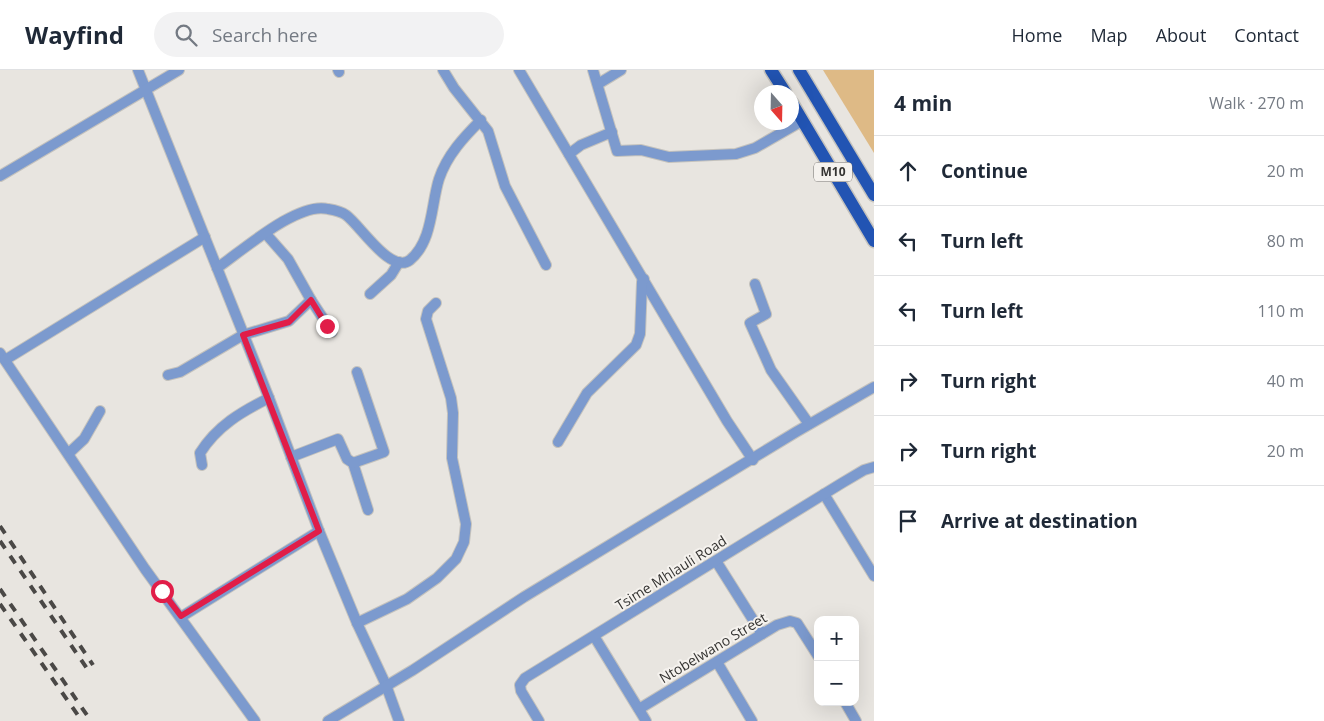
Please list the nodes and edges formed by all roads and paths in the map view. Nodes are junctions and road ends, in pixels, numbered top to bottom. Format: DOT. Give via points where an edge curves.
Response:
graph roads {
  1 [pos="138,70"];
  2 [pos="179,70"];
  3 [pos="443,70"];
  4 [pos="519,70"];
  5 [pos="594,70"];
  6 [pos="620,70"];
  7 [pos="771,70"];
  8 [pos="799,70"];
  9 [pos="598,84"];
  10 [pos="781,85"];
  11 [pos="146,89"];
  12 [pos="799,116"];
  13 [pos="481,120"];
  14 [pos="802,121"];
  15 [pos="612,132"];
  16 [pos="569,154"];
  17 [pos="0,176"];
  18 [pos="874,195"];
  19 [pos="266,234"];
  20 [pos="205,237"];
  21 [pos="874,241"];
  22 [pos="399,262"];
  23 [pos="546,265"];
  24 [pos="217,268"];
  25 [pos="644,279"];
  26 [pos="755,284"];
  27 [pos="370,294"];
  28 [pos="311,300"];
  29 [pos="436,303"];
  30 [pos="332,332"];
  31 [pos="243,335"];
  32 [pos="2,356"];
  33 [pos="357,372"];
  34 [pos="168,375"];
  35 [pos="874,387"];
  36 [pos="269,398"];
  37 [pos="100,411"];
  38 [pos="809,424"];
  39 [pos="558,442"];
  40 [pos="69,453"];
  41 [pos="292,457"];
  42 [pos="753,460"];
  43 [pos="354,463"];
  44 [pos="202,465"];
  45 [pos="874,467"];
  46 [pos="824,494"];
  47 [pos="368,510"];
  48 [pos="319,531"];
  49 [pos="716,560"];
  50 [pos="874,576"];
  51 [pos="181,616"];
  52 [pos="357,623"];
  53 [pos="762,634"];
  54 [pos="594,636"];
  55 [pos="814,650"];
  56 [pos="717,662"];
  57 [pos="386,685"];
  58 [pos="847,706"];
  59 [pos="639,709"];
  60 [pos="536,720"];
  61 [pos="255,721"];
  62 [pos="328,721"];
  63 [pos="398,721"];
  64 [pos="646,721"];
  65 [pos="752,721"];
  66 [pos="856,721"];
  1 -- 11 [label="street"];
  2 -- 11 [label="street"];
  3 -- 13 [label="street"];
  4 -- 16 [label="street"];
  5 -- 9 [label="street"];
  6 -- 9 [label="street"];
  7 -- 10 [label="main road"];
  8 -- 18 [label="main road, M10"];
  9 -- 15 [label="street"];
  11 -- 17 [label="street"];
  11 -- 20 [label="street"];
  12 -- 14 [label="main road, M10"];
  13 -- 22 [label="street" via="455,149 440,177 434,209 416,253 407,261"];
  13 -- 23 [label="street" via="488,131 505,186"];
  14 -- 15 [label="street" via="755,148 736,154 668,157 641,150 618,151"];
  14 -- 21 [label="main road, M10"];
  15 -- 16 [label="street" via="581,145"];
  16 -- 25 [label="street"];
  19 -- 22 [label="street" via="308,209 326,208 345,214 385,256"];
  19 -- 24 [label="street"];
  19 -- 28 [label="street" via="288,259"];
  20 -- 24 [label="street"];
  20 -- 32 [label="street"];
  22 -- 27 [label="street" via="391,275"];
  24 -- 31 [label="street"];
  25 -- 39 [label="street" via="640,334 636,345 587,393"];
  25 -- 42 [label="street"];
  26 -- 38 [label="street" via="766,314 750,323 771,370"];
  28 -- 30 [label="street"];
  28 -- 31 [label="street" via="289,322"];
  29 -- 52 [label="street" via="428,311 426,319 451,398 452,458 466,524 464,542 456,559 437,578 407,599"];
  31 -- 34 [label="street" via="180,372"];
  31 -- 36 [label="street"];
  32 -- 40 [label="street"];
  33 -- 43 [label="street" via="384,452"];
  35 -- 38 [label="street"];
  36 -- 41 [label="street"];
  36 -- 44 [label="street" via="240,412 219,428 200,453"];
  37 -- 40 [label="street" via="84,439"];
  38 -- 42 [label="street"];
  40 -- 51 [label="street" via="145,569"];
  41 -- 43 [label="street" via="338,439 347,459"];
  41 -- 48 [label="street"];
  42 -- 57 [label="street" via="511,605"];
  43 -- 47 [label="street"];
  45 -- 46 [label="street, Tsime Mhlauli Road"];
  46 -- 49 [label="street, Tsime Mhlauli Road"];
  46 -- 50 [label="street"];
  48 -- 51 [label="street"];
  48 -- 52 [label="street"];
  49 -- 53 [label="street"];
  49 -- 54 [label="street, Tsime Mhlauli Road"];
  51 -- 61 [label="street"];
  52 -- 57 [label="street"];
  53 -- 55 [label="street, Ntobelwano Street" via="790,621 796,623"];
  53 -- 56 [label="street, Ntobelwano Street"];
  54 -- 59 [label="street"];
  54 -- 60 [label="street, Tsime Mhlauli Road" via="525,678 520,685"];
  56 -- 59 [label="street, Ntobelwano Street"];
  56 -- 65 [label="street"];
  57 -- 62 [label="street"];
  57 -- 63 [label="street"];
  58 -- 66 [label="street"];
  59 -- 64 [label="street"];
}
